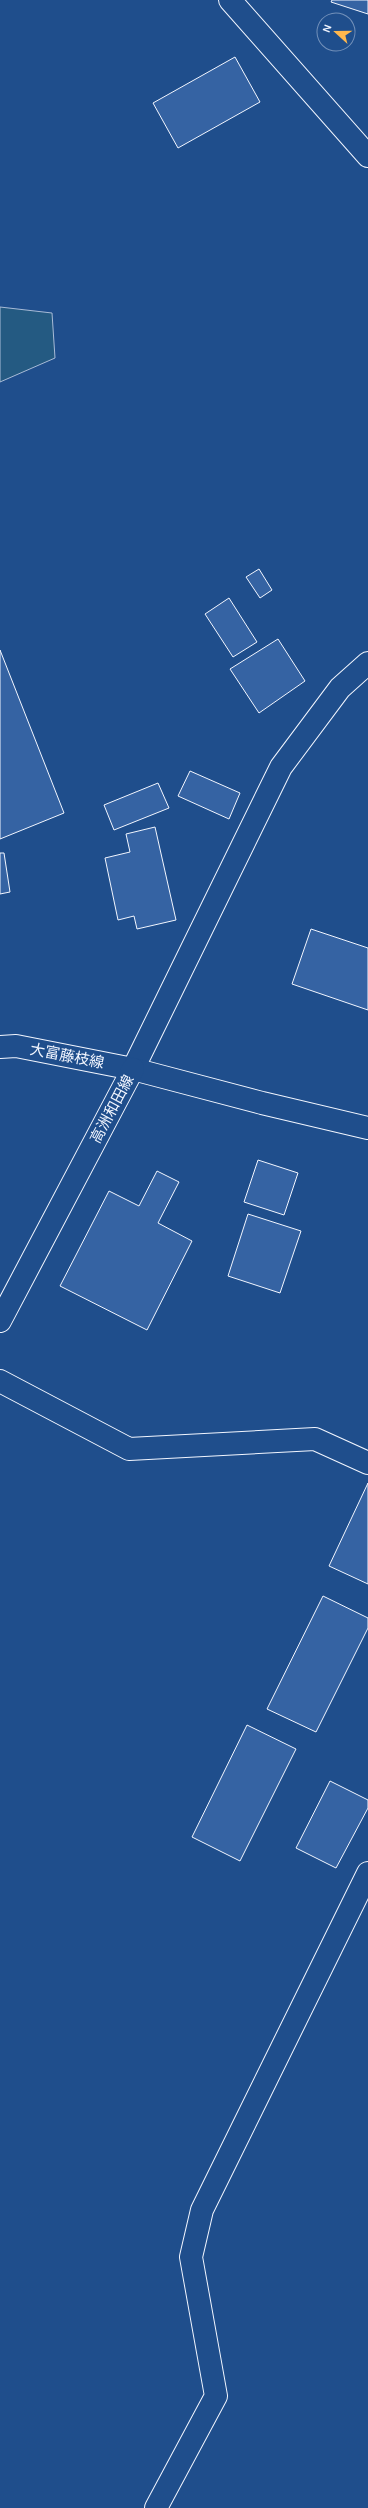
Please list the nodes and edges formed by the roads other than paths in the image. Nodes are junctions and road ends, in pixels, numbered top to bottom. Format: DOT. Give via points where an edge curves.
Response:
graph roads {
  1 [pos="230,0"];
  2 [pos="368,156"];
  3 [pos="368,663"];
  4 [pos="0,1047"];
  5 [pos="133,1069"];
  6 [pos="368,1128"];
  7 [pos="0,1321"];
  8 [pos="0,1382"];
  9 [pos="368,1463"];
  10 [pos="368,1873"];
  11 [pos="156,2508"];
  1 -- 2 [label="street"];
  3 -- 5 [label="street" via="340,688 281,767"];
  4 -- 5 [label="street, 大富藤枝線" via="16,1046"];
  5 -- 6 [label="street, 高洲和田線"];
  5 -- 7 [label="street, 高洲和田線"];
  8 -- 9 [label="street" via="129,1449 315,1439"];
  10 -- 11 [label="street" via="202,2210 191,2257 216,2396"];
}
